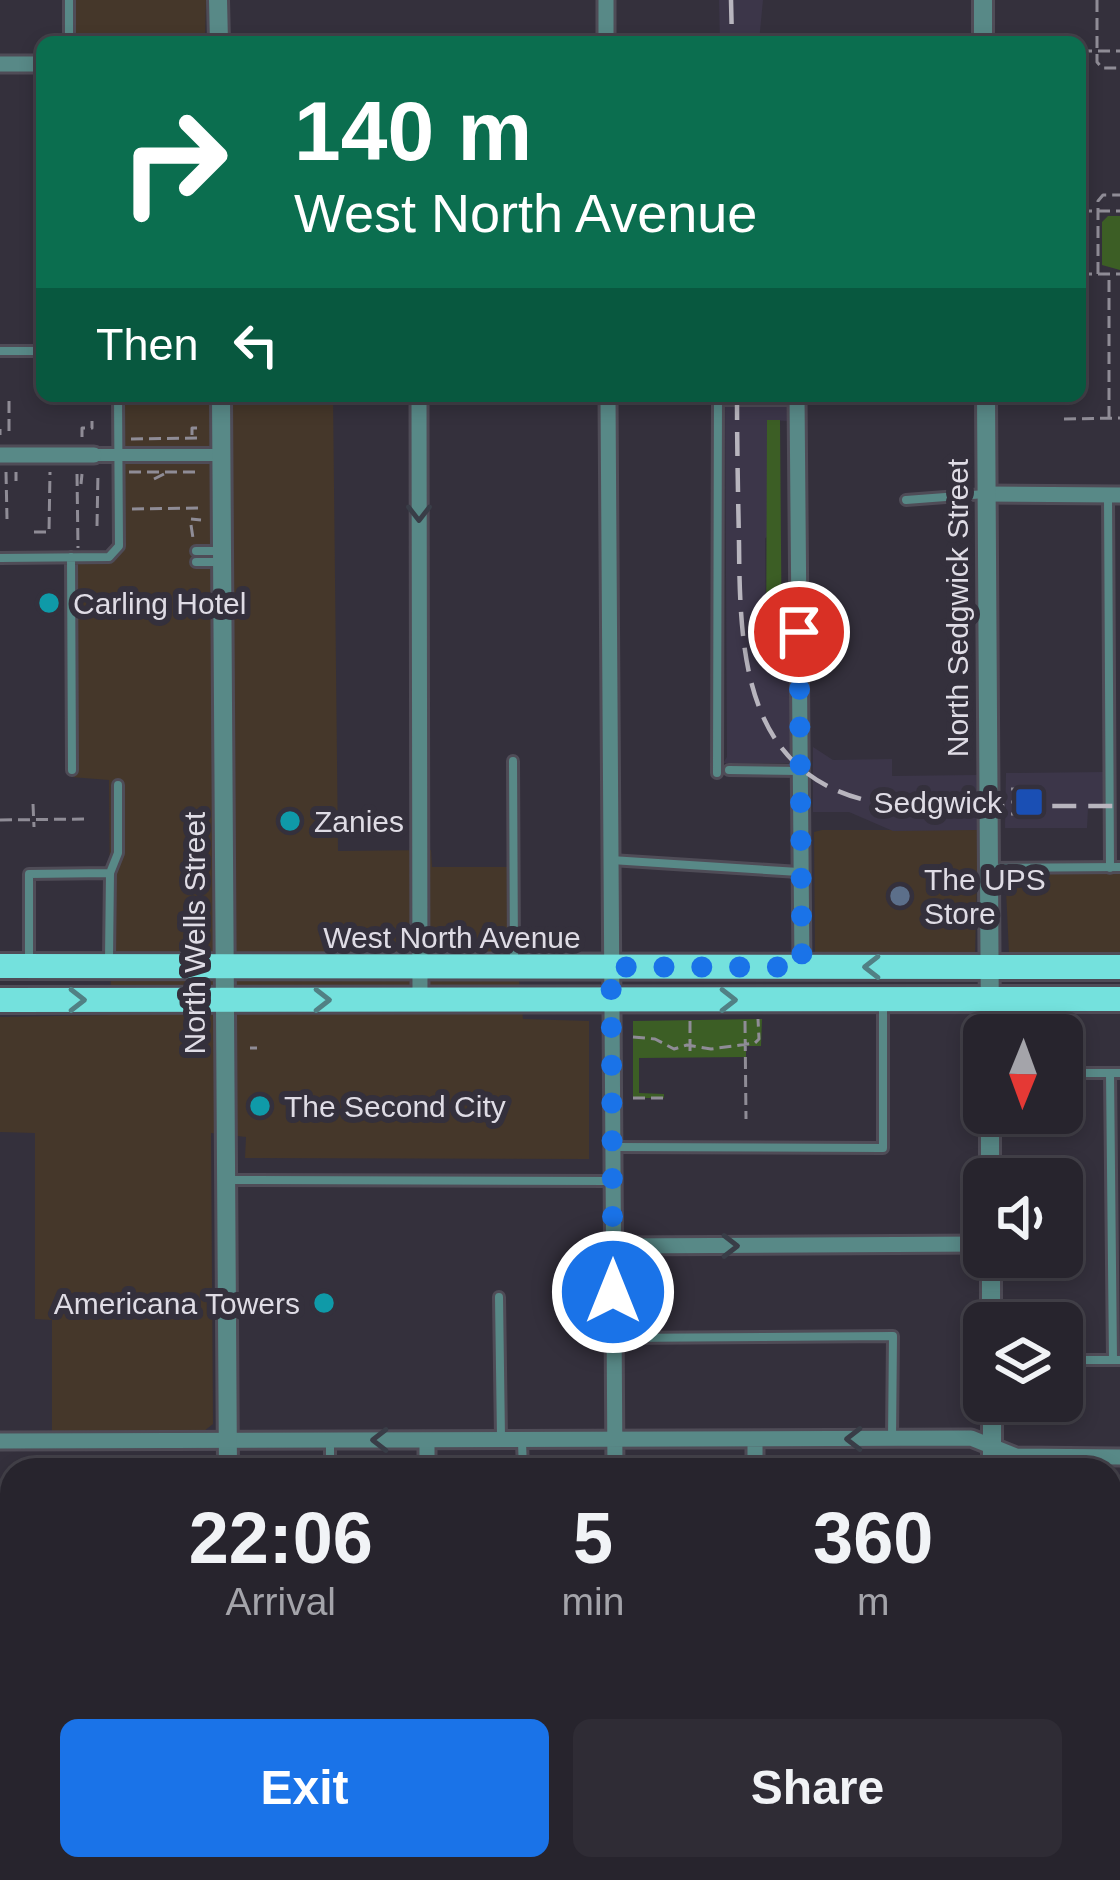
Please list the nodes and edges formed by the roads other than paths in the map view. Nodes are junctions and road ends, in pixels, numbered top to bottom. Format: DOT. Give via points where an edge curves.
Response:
graph roads {
  1 [pos="69,0"];
  2 [pos="218,0"];
  3 [pos="606,0"];
  4 [pos="983,0"];
  5 [pos="69,36"];
  6 [pos="219,36"];
  7 [pos="606,36"];
  8 [pos="983,36"];
  9 [pos="0,64"];
  10 [pos="36,64"];
  11 [pos="0,351"];
  12 [pos="36,351"];
  13 [pos="118,402"];
  14 [pos="220,402"];
  15 [pos="419,402"];
  16 [pos="608,402"];
  17 [pos="718,402"];
  18 [pos="797,402"];
  19 [pos="986,402"];
  20 [pos="0,455"];
  21 [pos="118,455"];
  22 [pos="221,455"];
  23 [pos="93,469"];
  24 [pos="986,494"];
  25 [pos="1114,495"];
  26 [pos="906,500"];
  27 [pos="193,547"];
  28 [pos="74,555"];
  29 [pos="221,557"];
  30 [pos="0,558"];
  31 [pos="196,562"];
  32 [pos="512,761"];
  33 [pos="72,770"];
  34 [pos="729,770"];
  35 [pos="800,771"];
  36 [pos="717,772"];
  37 [pos="118,785"];
  38 [pos="610,860"];
  39 [pos="989,868"];
  40 [pos="1115,868"];
  41 [pos="801,872"];
  42 [pos="110,873"];
  43 [pos="0,966"];
  44 [pos="29,966"];
  45 [pos="110,967"];
  46 [pos="224,967"];
  47 [pos="611,967"];
  48 [pos="802,967"];
  49 [pos="989,967"];
  50 [pos="1120,967"];
  51 [pos="420,968"];
  52 [pos="514,968"];
  53 [pos="1120,999"];
  54 [pos="0,1000"];
  55 [pos="224,1000"];
  56 [pos="420,1000"];
  57 [pos="611,1000"];
  58 [pos="884,1000"];
  59 [pos="989,1000"];
  60 [pos="989,1014"];
  61 [pos="1083,1073"];
  62 [pos="1115,1073"];
  63 [pos="612,1147"];
  64 [pos="225,1180"];
  65 [pos="613,1181"];
  66 [pos="963,1244"];
  67 [pos="613,1246"];
  68 [pos="500,1297"];
  69 [pos="614,1338"];
  70 [pos="1083,1360"];
  71 [pos="1116,1360"];
  72 [pos="992,1422"];
  73 [pos="892,1438"];
  74 [pos="755,1439"];
  75 [pos="330,1440"];
  76 [pos="427,1440"];
  77 [pos="501,1440"];
  78 [pos="522,1440"];
  79 [pos="614,1440"];
  80 [pos="0,1441"];
  81 [pos="228,1441"];
  82 [pos="992,1447"];
  83 [pos="1120,1456"];
  84 [pos="228,1458"];
  85 [pos="329,1458"];
  86 [pos="427,1458"];
  87 [pos="523,1458"];
  88 [pos="614,1458"];
  89 [pos="755,1458"];
  90 [pos="992,1458"];
  1 -- 5 [label="lane"];
  2 -- 6 [label="street"];
  3 -- 7 [label="street"];
  4 -- 8 [label="street"];
  9 -- 10 [label="street"];
  11 -- 12 [label="lane"];
  13 -- 21 [label="lane"];
  14 -- 22 [label="street, North Wells Street"];
  15 -- 51 [label="street, one-way"];
  16 -- 38 [label="street"];
  17 -- 36 [label="lane"];
  18 -- 35 [label="street"];
  19 -- 24 [label="street, North Sedgwick Street"];
  20 -- 23 [label="street"];
  21 -- 22 [label="street"];
  21 -- 23 [label="street"];
  21 -- 28 [label="lane" via="119,546 109,557"];
  22 -- 29 [label="street, North Wells Street"];
  24 -- 25 [label="street"];
  24 -- 26 [label="lane"];
  24 -- 39 [label="street, North Sedgwick Street"];
  25 -- 40 [label="lane"];
  27 -- 29 [label="lane"];
  28 -- 30 [label="lane"];
  28 -- 33 [label="lane"];
  29 -- 31 [label="lane"];
  29 -- 46 [label="street, North Wells Street"];
  32 -- 52 [label="lane"];
  34 -- 35 [label="lane"];
  35 -- 41 [label="street"];
  37 -- 42 [label="lane" via="118,853"];
  38 -- 41 [label="lane"];
  38 -- 47 [label="street"];
  39 -- 40 [label="lane"];
  39 -- 49 [label="street, North Sedgwick Street"];
  41 -- 48 [label="street"];
  42 -- 44 [label="lane" via="29,874"];
  42 -- 45 [label="lane"];
  43 -- 44 [label="main road, West North Avenue"];
  44 -- 45 [label="main road, West North Avenue"];
  45 -- 46 [label="main road, West North Avenue"];
  46 -- 51 [label="main road, West North Avenue"];
  46 -- 55 [label="street, North Wells Street"];
  47 -- 48 [label="main road, West North Avenue"];
  47 -- 52 [label="main road, West North Avenue"];
  47 -- 57 [label="street"];
  49 -- 48 [label="main road, West North Avenue, one-way"];
  49 -- 50 [label="main road, West North Avenue"];
  49 -- 59 [label="street, North Sedgwick Street"];
  51 -- 52 [label="main road, West North Avenue"];
  51 -- 56 [label="street"];
  53 -- 59 [label="main road, West North Avenue"];
  54 -- 55 [label="main road, West North Avenue, one-way"];
  55 -- 56 [label="main road, West North Avenue, one-way"];
  55 -- 64 [label="street, North Wells Street"];
  56 -- 57 [label="main road, West North Avenue"];
  57 -- 58 [label="main road, West North Avenue, one-way"];
  57 -- 63 [label="street"];
  58 -- 59 [label="main road, West North Avenue"];
  58 -- 63 [label="lane" via="883,1148"];
  59 -- 60 [label="street, North Sedgwick Street"];
  61 -- 62 [label="lane"];
  62 -- 71 [label="lane"];
  63 -- 65 [label="street"];
  64 -- 65 [label="lane"];
  64 -- 81 [label="street, North Wells Street"];
  65 -- 67 [label="street"];
  67 -- 66 [label="street, one-way"];
  67 -- 69 [label="street"];
  68 -- 77 [label="lane"];
  69 -- 73 [label="lane" via="893,1336"];
  69 -- 79 [label="street"];
  70 -- 71 [label="lane"];
  72 -- 82 [label="street"];
  73 -- 74 [label="street, one-way"];
  73 -- 82 [label="street" via="971,1438"];
  74 -- 79 [label="street"];
  74 -- 89 [label="street"];
  76 -- 75 [label="street, one-way"];
  75 -- 81 [label="street"];
  75 -- 85 [label="lane"];
  76 -- 77 [label="street"];
  76 -- 86 [label="street"];
  77 -- 78 [label="street"];
  78 -- 79 [label="street"];
  78 -- 87 [label="lane"];
  79 -- 88 [label="street"];
  80 -- 81 [label="street"];
  81 -- 84 [label="street, North Wells Street"];
  82 -- 83 [label="street" via="1016,1456"];
  82 -- 90 [label="street"];
}
